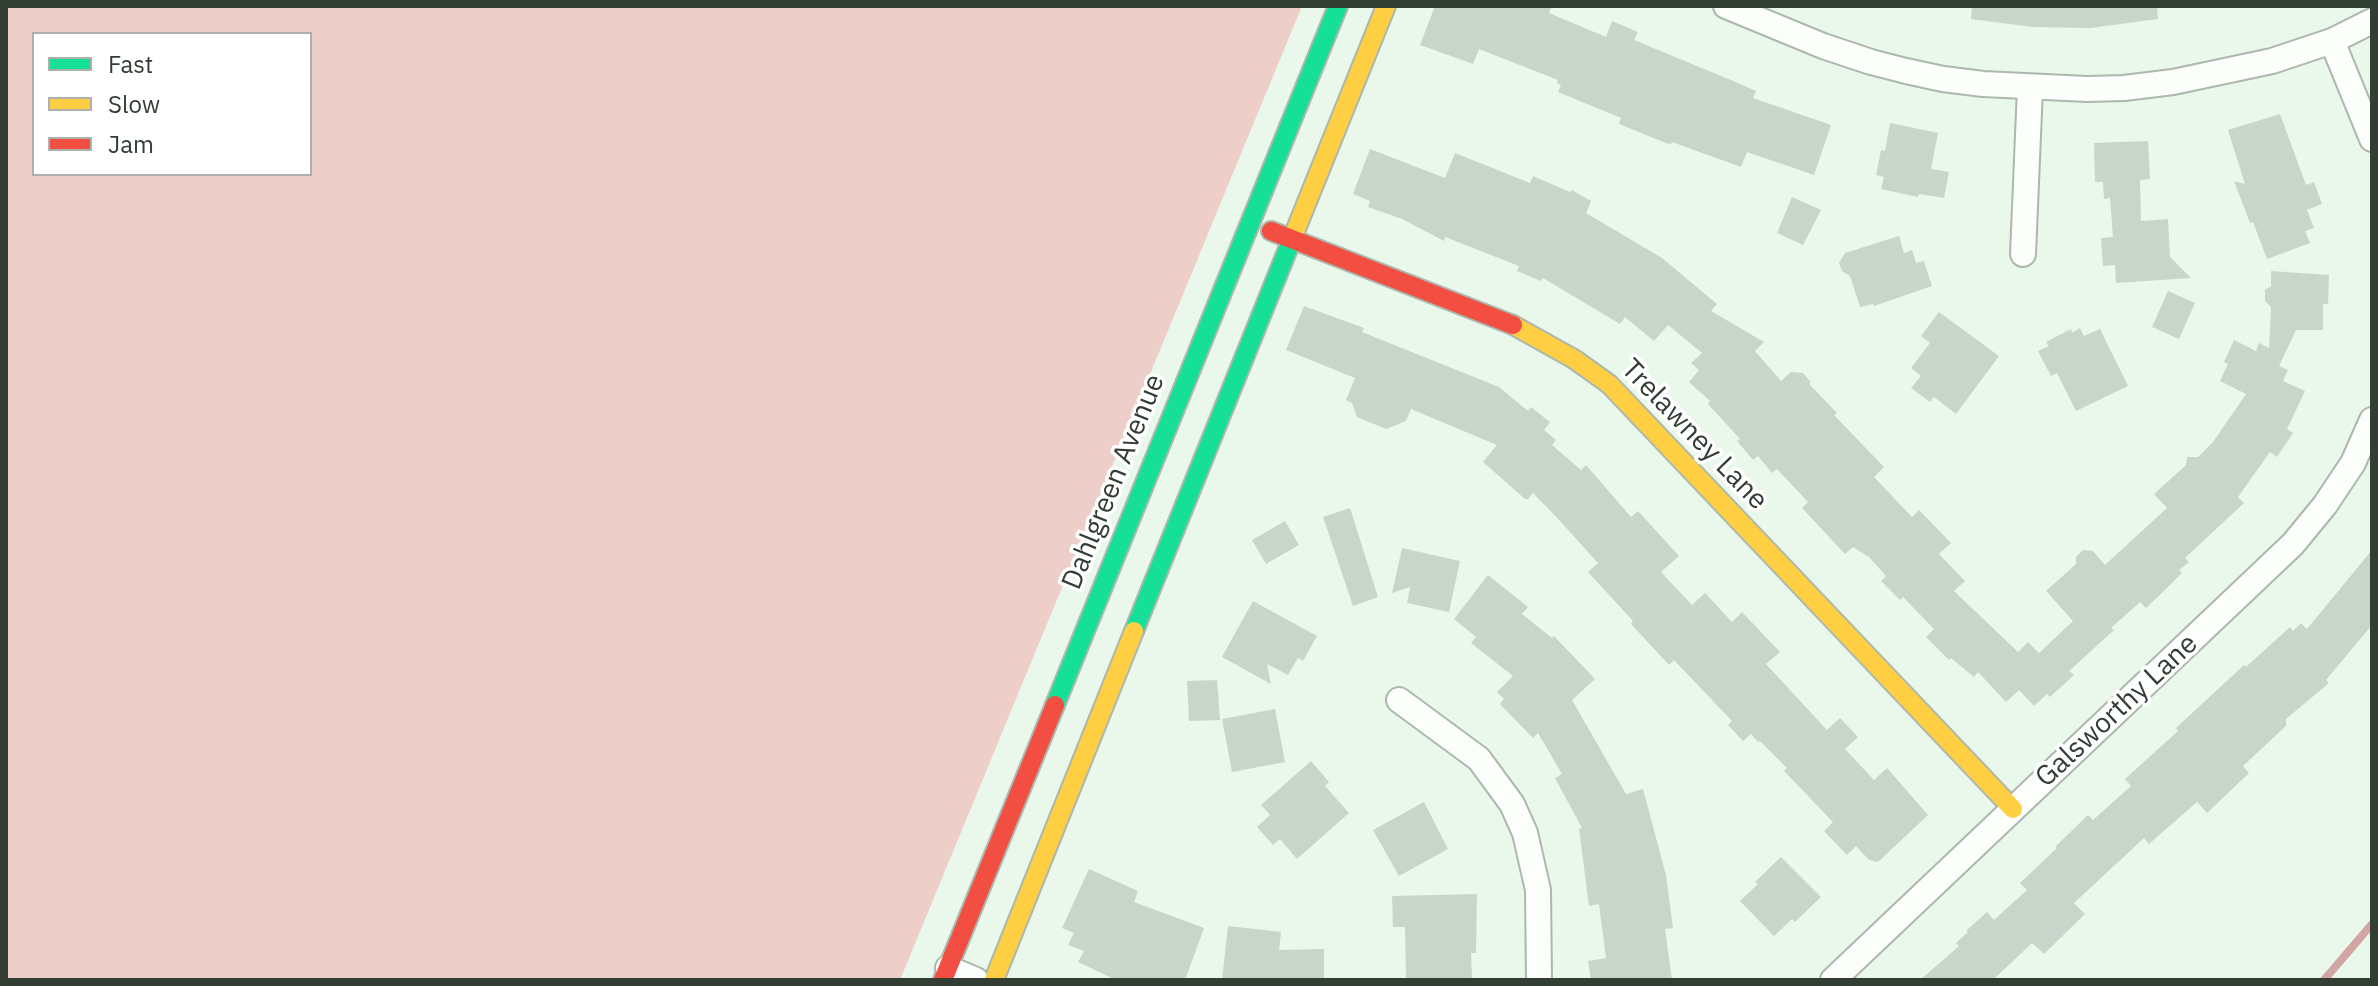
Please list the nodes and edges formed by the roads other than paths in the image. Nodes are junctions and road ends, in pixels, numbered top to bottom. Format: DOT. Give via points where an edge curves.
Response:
graph roads {
  1 [pos="1338,6"];
  2 [pos="1386,6"];
  3 [pos="1726,6"];
  4 [pos="2372,21"];
  5 [pos="2332,41"];
  6 [pos="2030,88"];
  7 [pos="2372,139"];
  8 [pos="1249,224"];
  9 [pos="1291,239"];
  10 [pos="2023,254"];
  11 [pos="2372,420"];
  12 [pos="1399,700"];
  13 [pos="2013,809"];
  14 [pos="946,974"];
  15 [pos="976,980"];
  16 [pos="994,980"];
  17 [pos="1539,980"];
  18 [pos="1833,980"];
  1 -- 8 [label="street, Dahlgreen Avenue"];
  2 -- 9 [label="street"];
  3 -- 6 [label="street" via="1871,62 1943,79"];
  4 -- 5 [label="street"];
  5 -- 6 [label="street" via="2272,61 2173,82 2112,89"];
  5 -- 7 [label="street"];
  6 -- 10 [label="street"];
  8 -- 9 [label="street, Trelawney Lane"];
  8 -- 14 [label="street, Dahlgreen Avenue"];
  9 -- 13 [label="street, Trelawney Lane" via="1515,326 1609,384"];
  9 -- 16 [label="street"];
  11 -- 13 [label="street, Galsworthy Lane" via="2353,463 2293,544"];
  12 -- 17 [label="street" via="1479,759 1512,804 1525,833 1538,890"];
  13 -- 18 [label="street, Galsworthy Lane"];
  14 -- 15 [label="street"];
}
